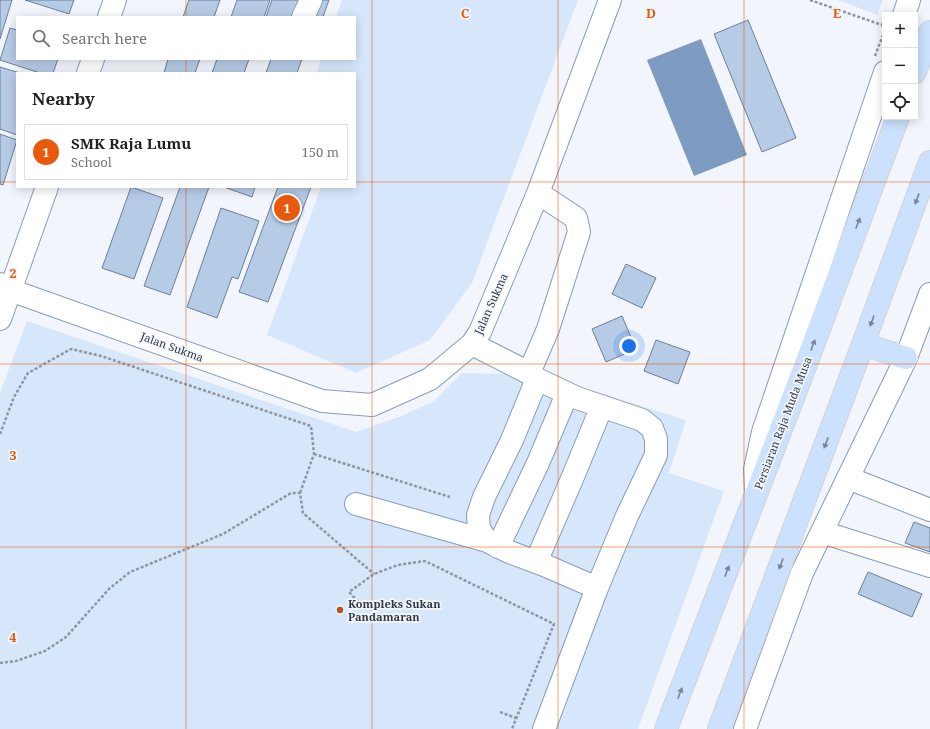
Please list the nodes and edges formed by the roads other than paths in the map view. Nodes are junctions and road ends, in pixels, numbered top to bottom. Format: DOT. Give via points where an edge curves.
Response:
graph roads {
  1 [pos="115,0"];
  2 [pos="311,0"];
  3 [pos="610,0"];
  4 [pos="909,0"];
  5 [pos="905,12"];
  6 [pos="108,16"];
  7 [pos="303,16"];
  8 [pos="930,32"];
  9 [pos="93,60"];
  10 [pos="918,64"];
  11 [pos="879,66"];
  12 [pos="88,72"];
  13 [pos="897,120"];
  14 [pos="930,162"];
  15 [pos="48,188"];
  16 [pos="538,193"];
  17 [pos="5,287"];
  18 [pos="930,294"];
  19 [pos="0,319"];
  20 [pos="472,344"];
  21 [pos="863,344"];
  22 [pos="906,358"];
  23 [pos="533,376"];
  24 [pos="567,394"];
  25 [pos="602,406"];
  26 [pos="848,478"];
  27 [pos="756,493"];
  28 [pos="356,504"];
  29 [pos="930,510"];
  30 [pos="822,532"];
  31 [pos="493,544"];
  32 [pos="536,562"];
  33 [pos="930,566"];
  34 [pos="597,588"];
  35 [pos="544,729"];
  36 [pos="666,729"];
  37 [pos="719,729"];
  38 [pos="745,729"];
  1 -- 6 [label="street"];
  2 -- 7 [label="street"];
  3 -- 16 [label="street, Jalan Sukma"];
  4 -- 5 [label="street"];
  8 -- 10 [label="main road"];
  9 -- 12 [label="street"];
  11 -- 27 [label="street" via="763,432 755,469"];
  27 -- 13 [label="main road, Persiaran Raja Muda Musa, one-way"];
  14 -- 21 [label="main road, one-way"];
  15 -- 17 [label="street"];
  16 -- 20 [label="street, Jalan Sukma" via="480,332"];
  16 -- 23 [label="street" via="576,218 579,232"];
  17 -- 19 [label="street"];
  17 -- 20 [label="street, Jalan Sukma" via="322,401 372,405 430,380"];
  18 -- 22 [label="street"];
  20 -- 23 [label="street"];
  21 -- 22 [label="main road"];
  21 -- 37 [label="main road, one-way"];
  22 -- 26 [label="street"];
  23 -- 24 [label="street"];
  23 -- 31 [label="street" via="512,440 478,515 479,530"];
  24 -- 25 [label="street"];
  24 -- 31 [label="street" via="538,463"];
  25 -- 32 [label="street"];
  25 -- 34 [label="street" via="642,420 652,428 656,439 656,455"];
  26 -- 29 [label="street"];
  26 -- 30 [label="street"];
  36 -- 27 [label="main road, Persiaran Raja Muda Musa, one-way"];
  28 -- 31 [label="street"];
  30 -- 33 [label="street"];
  30 -- 38 [label="street" via="802,573"];
  31 -- 32 [label="street"];
  32 -- 34 [label="street"];
  34 -- 35 [label="street"];
}
